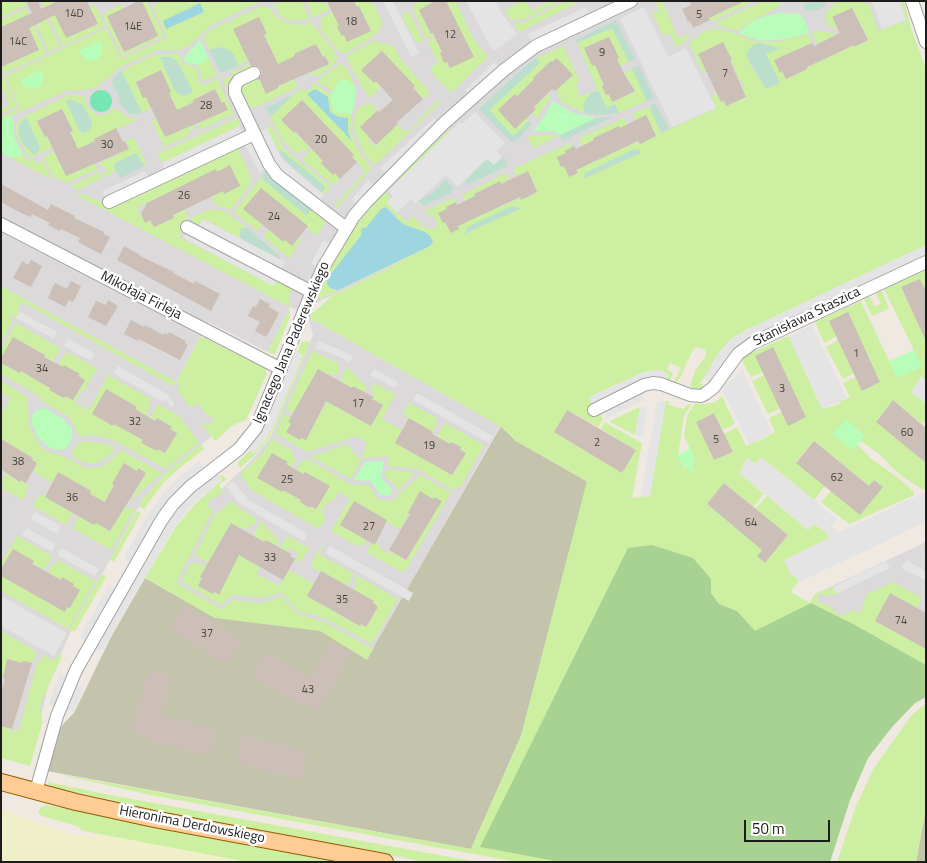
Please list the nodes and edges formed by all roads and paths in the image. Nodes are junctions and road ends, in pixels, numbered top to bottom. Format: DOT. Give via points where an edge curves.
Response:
graph roads {
  1 [pos="631,1"];
  2 [pos="912,1"];
  3 [pos="926,42"];
  4 [pos="254,73"];
  5 [pos="254,134"];
  6 [pos="109,202"];
  7 [pos="1,224"];
  8 [pos="187,227"];
  9 [pos="346,228"];
  10 [pos="926,262"];
  11 [pos="312,292"];
  12 [pos="281,369"];
  13 [pos="594,410"];
  14 [pos="1,782"];
  15 [pos="36,791"];
  16 [pos="385,862"];
  1 -- 9 [label="street, Ignacego Jana Paderewskiego" via="536,46 504,70 443,124 367,201"];
  2 -- 3 [label="street"];
  4 -- 5 [label="street" via="238,80 235,93"];
  5 -- 6 [label="street"];
  5 -- 9 [label="street" via="277,175"];
  7 -- 12 [label="street, Mikołaja Firleja"];
  8 -- 11 [label="street"];
  9 -- 11 [label="street, Ignacego Jana Paderewskiego"];
  10 -- 13 [label="street, Stanisława Staszica" via="753,343 738,354 705,394 693,396 653,383"];
  11 -- 12 [label="street, Ignacego Jana Paderewskiego"];
  12 -- 15 [label="street, Ignacego Jana Paderewskiego" via="251,436 190,487 161,521 70,682"];
  14 -- 15 [label="main road, Hieronima Derdowskiego"];
  15 -- 16 [label="main road, Hieronima Derdowskiego" via="154,819"];
}
